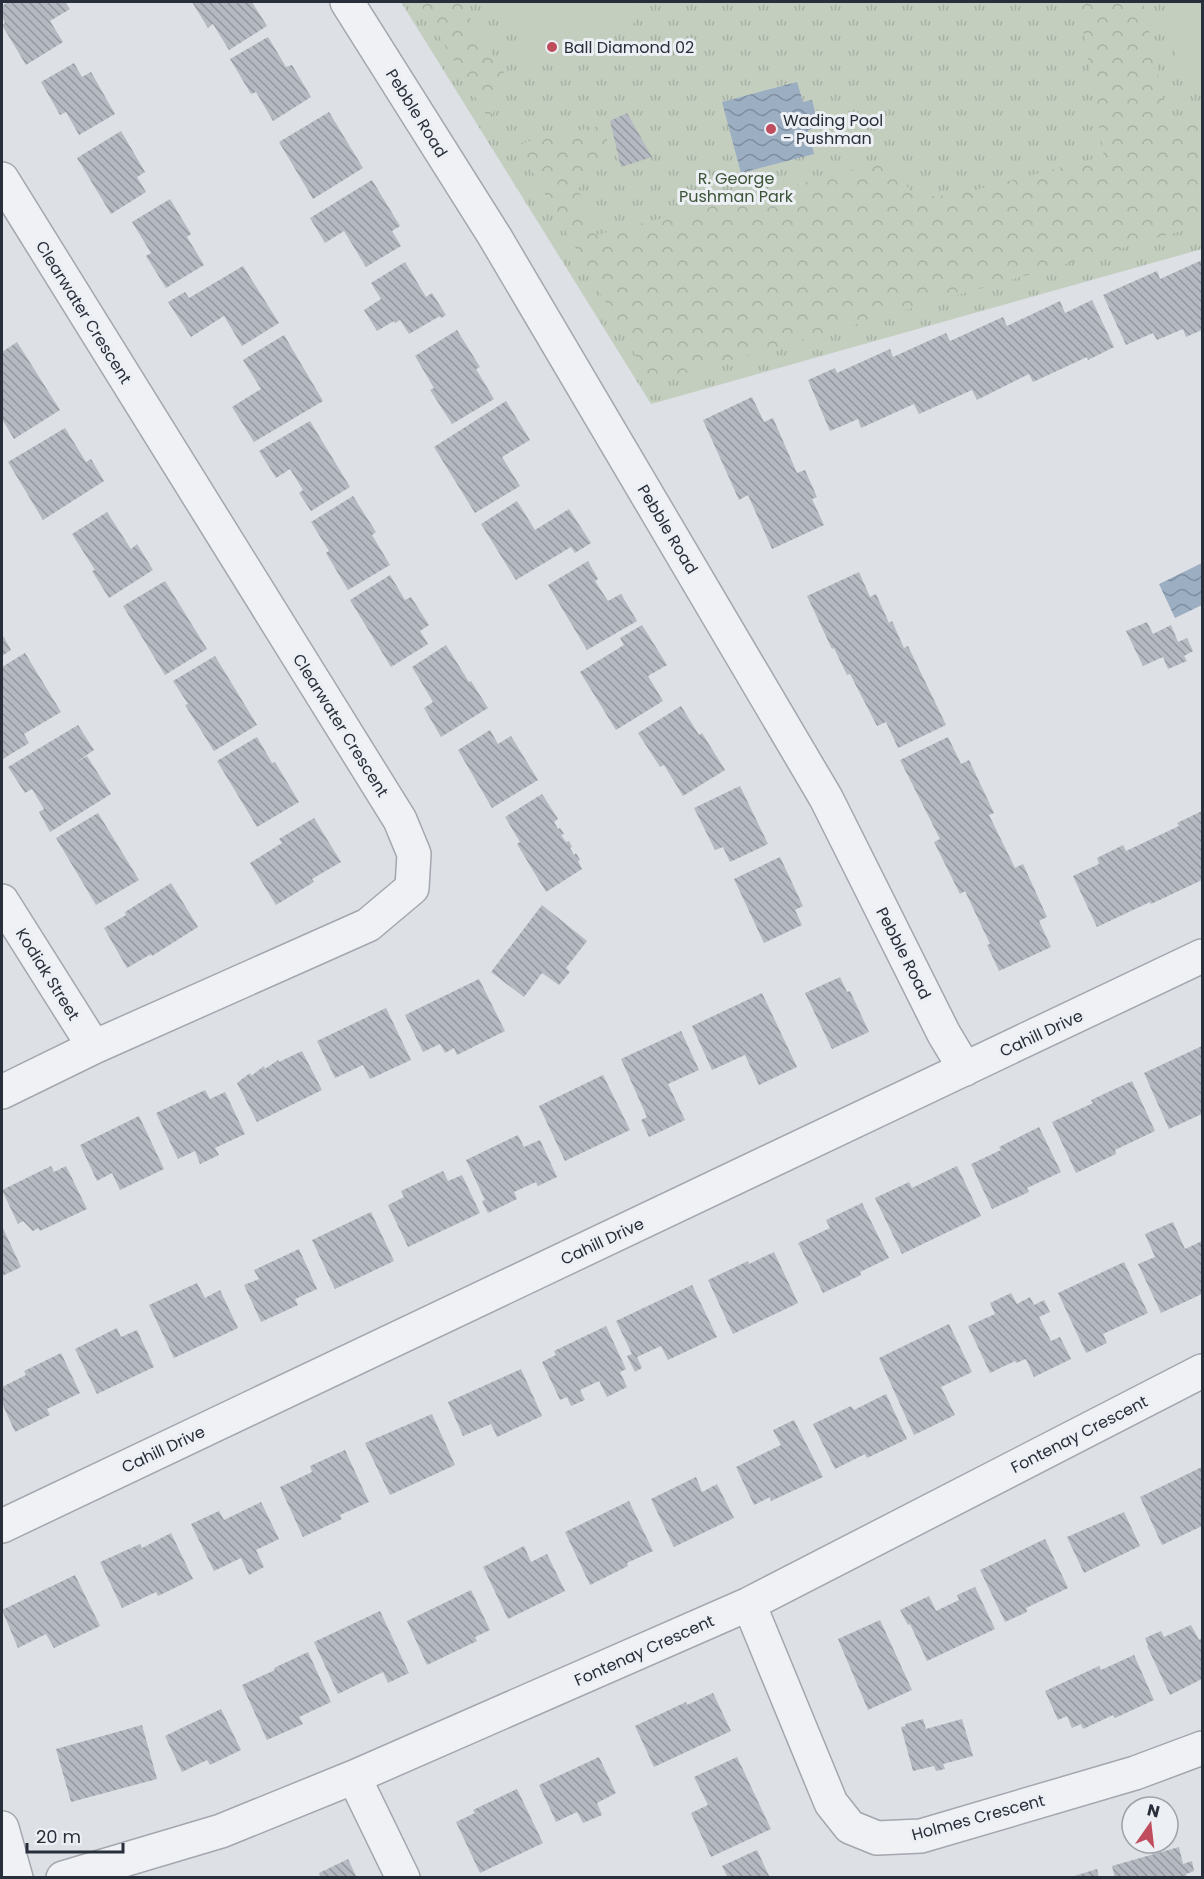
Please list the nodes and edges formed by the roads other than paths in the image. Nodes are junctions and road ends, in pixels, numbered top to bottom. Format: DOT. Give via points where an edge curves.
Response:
graph roads {
  1 [pos="347,2"];
  2 [pos="2,179"];
  3 [pos="2,901"];
  4 [pos="1203,956"];
  5 [pos="94,1047"];
  6 [pos="965,1069"];
  7 [pos="2,1092"];
  8 [pos="1203,1371"];
  9 [pos="2,1526"];
  10 [pos="749,1604"];
  11 [pos="1203,1748"];
  12 [pos="354,1777"];
  13 [pos="2,1828"];
  14 [pos="16,1878"];
  15 [pos="63,1878"];
  16 [pos="403,1878"];
  1 -- 6 [label="street, Pebble Road" via="495,237 826,798"];
  2 -- 5 [label="street, Clearwater Crescent" via="400,820 414,854 412,888 368,926"];
  3 -- 5 [label="street, Kodiak Street"];
  4 -- 6 [label="street, Cahill Drive"];
  5 -- 7 [label="street, Clearwater Crescent"];
  6 -- 9 [label="street, Cahill Drive"];
  8 -- 10 [label="street, Fontenay Crescent"];
  10 -- 11 [label="street, Holmes Crescent" via="831,1803 850,1827 877,1838 921,1836 1136,1773"];
  10 -- 12 [label="street, Fontenay Crescent"];
  12 -- 15 [label="street, Fontenay Crescent" via="220,1831"];
  12 -- 16 [label="street"];
  13 -- 14 [label="street"];
}
